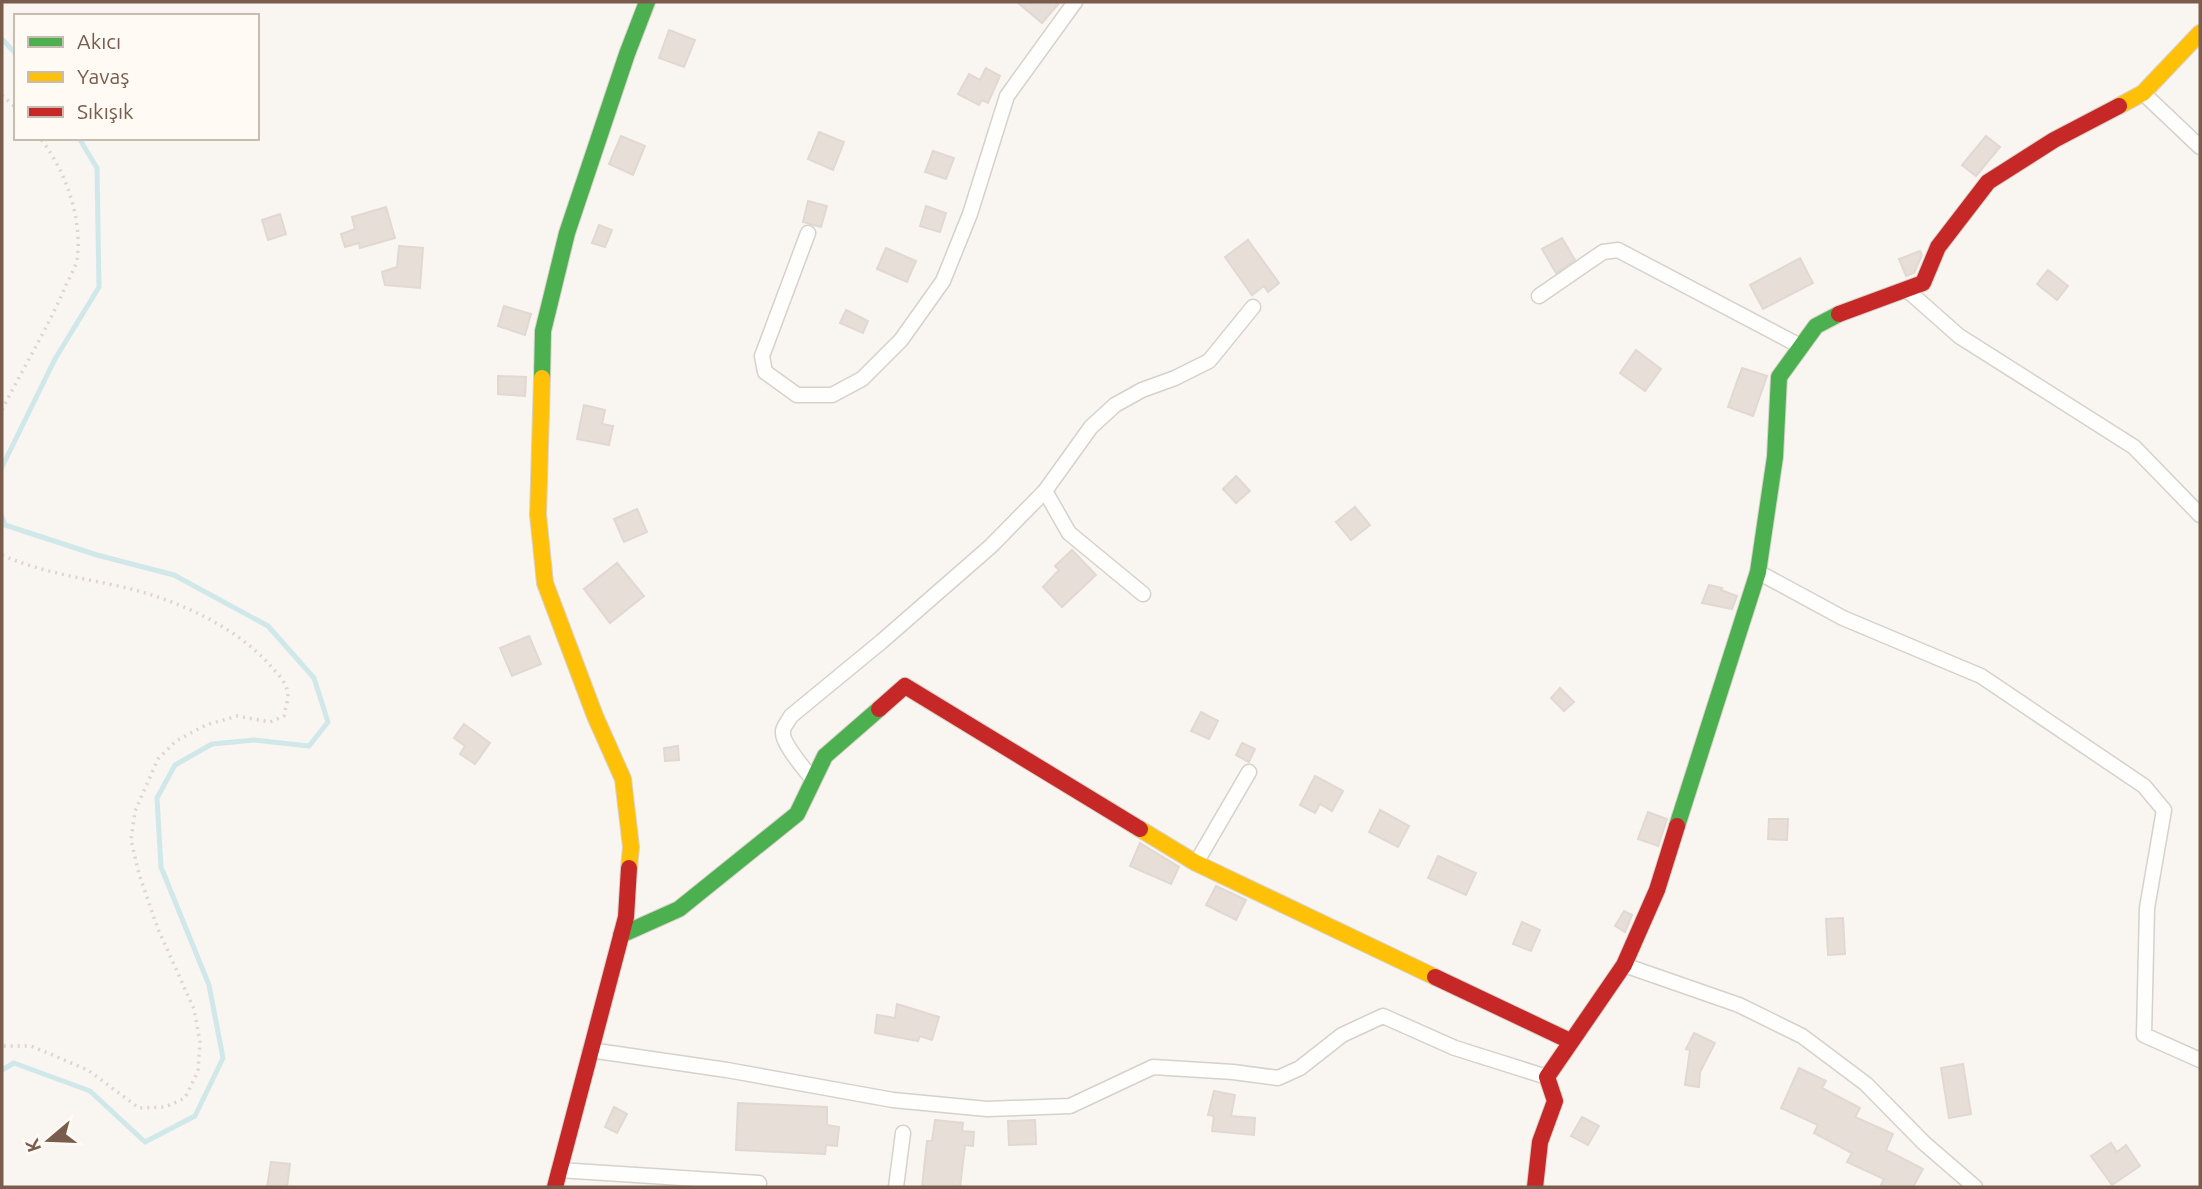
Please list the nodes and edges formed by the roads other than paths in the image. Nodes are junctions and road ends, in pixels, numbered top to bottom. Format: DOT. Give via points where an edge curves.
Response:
graph roads {
  1 [pos="647,2"];
  2 [pos="1075,2"];
  3 [pos="2200,33"];
  4 [pos="2143,93"];
  5 [pos="2200,147"];
  6 [pos="808,233"];
  7 [pos="1907,290"];
  8 [pos="1539,296"];
  9 [pos="1252,307"];
  10 [pos="1800,346"];
  11 [pos="1045,491"];
  12 [pos="2200,515"];
  13 [pos="1758,572"];
  14 [pos="1143,594"];
  15 [pos="1249,772"];
  16 [pos="813,780"];
  17 [pos="1196,863"];
  18 [pos="621,935"];
  19 [pos="1625,965"];
  20 [pos="1570,1041"];
  21 [pos="590,1050"];
  22 [pos="2200,1060"];
  23 [pos="1547,1077"];
  24 [pos="903,1133"];
  25 [pos="559,1170"];
  26 [pos="666,1182"];
  27 [pos="555,1187"];
  28 [pos="758,1187"];
  29 [pos="896,1187"];
  30 [pos="1535,1187"];
  31 [pos="1975,1187"];
  1 -- 18 [label="street" via="567,233 543,331 538,515 545,583 623,779 631,847"];
  2 -- 6 [label="street" via="1007,96 970,214 943,281 901,340 862,379 832,395 797,395 765,372 762,356"];
  3 -- 4 [label="street"];
  4 -- 5 [label="street"];
  4 -- 7 [label="street" via="1988,182 1938,247 1923,283"];
  7 -- 10 [label="street" via="1816,326"];
  7 -- 12 [label="street" via="1959,336 2134,447"];
  8 -- 10 [label="street" via="1603,252 1618,250"];
  9 -- 11 [label="street" via="1209,361 1142,390 1090,427"];
  10 -- 13 [label="street" via="1779,377 1775,457"];
  11 -- 14 [label="street" via="1069,533"];
  11 -- 16 [label="street" via="991,546 791,716 783,731 785,744"];
  13 -- 19 [label="street" via="1657,890"];
  13 -- 22 [label="street" via="1843,618 1981,676 2144,786 2164,810 2147,908 2144,1035"];
  15 -- 17 [label="street"];
  16 -- 17 [label="street" via="825,756 905,686"];
  16 -- 18 [label="street" via="797,814 746,856 679,909"];
  17 -- 20 [label="street"];
  18 -- 21 [label="street"];
  19 -- 20 [label="street"];
  19 -- 31 [label="street" via="1739,1005 1802,1036 1866,1084"];
  20 -- 23 [label="street"];
  21 -- 23 [label="street" via="893,1100 987,1109 1070,1106 1153,1067 1278,1078 1300,1068 1342,1035 1383,1016 1455,1048"];
  21 -- 25 [label="street"];
  23 -- 30 [label="street" via="1555,1101 1540,1142"];
  24 -- 29 [label="street"];
  25 -- 26 [label="street"];
  25 -- 27 [label="street"];
  26 -- 28 [label="street" via="759,1182"];
}
